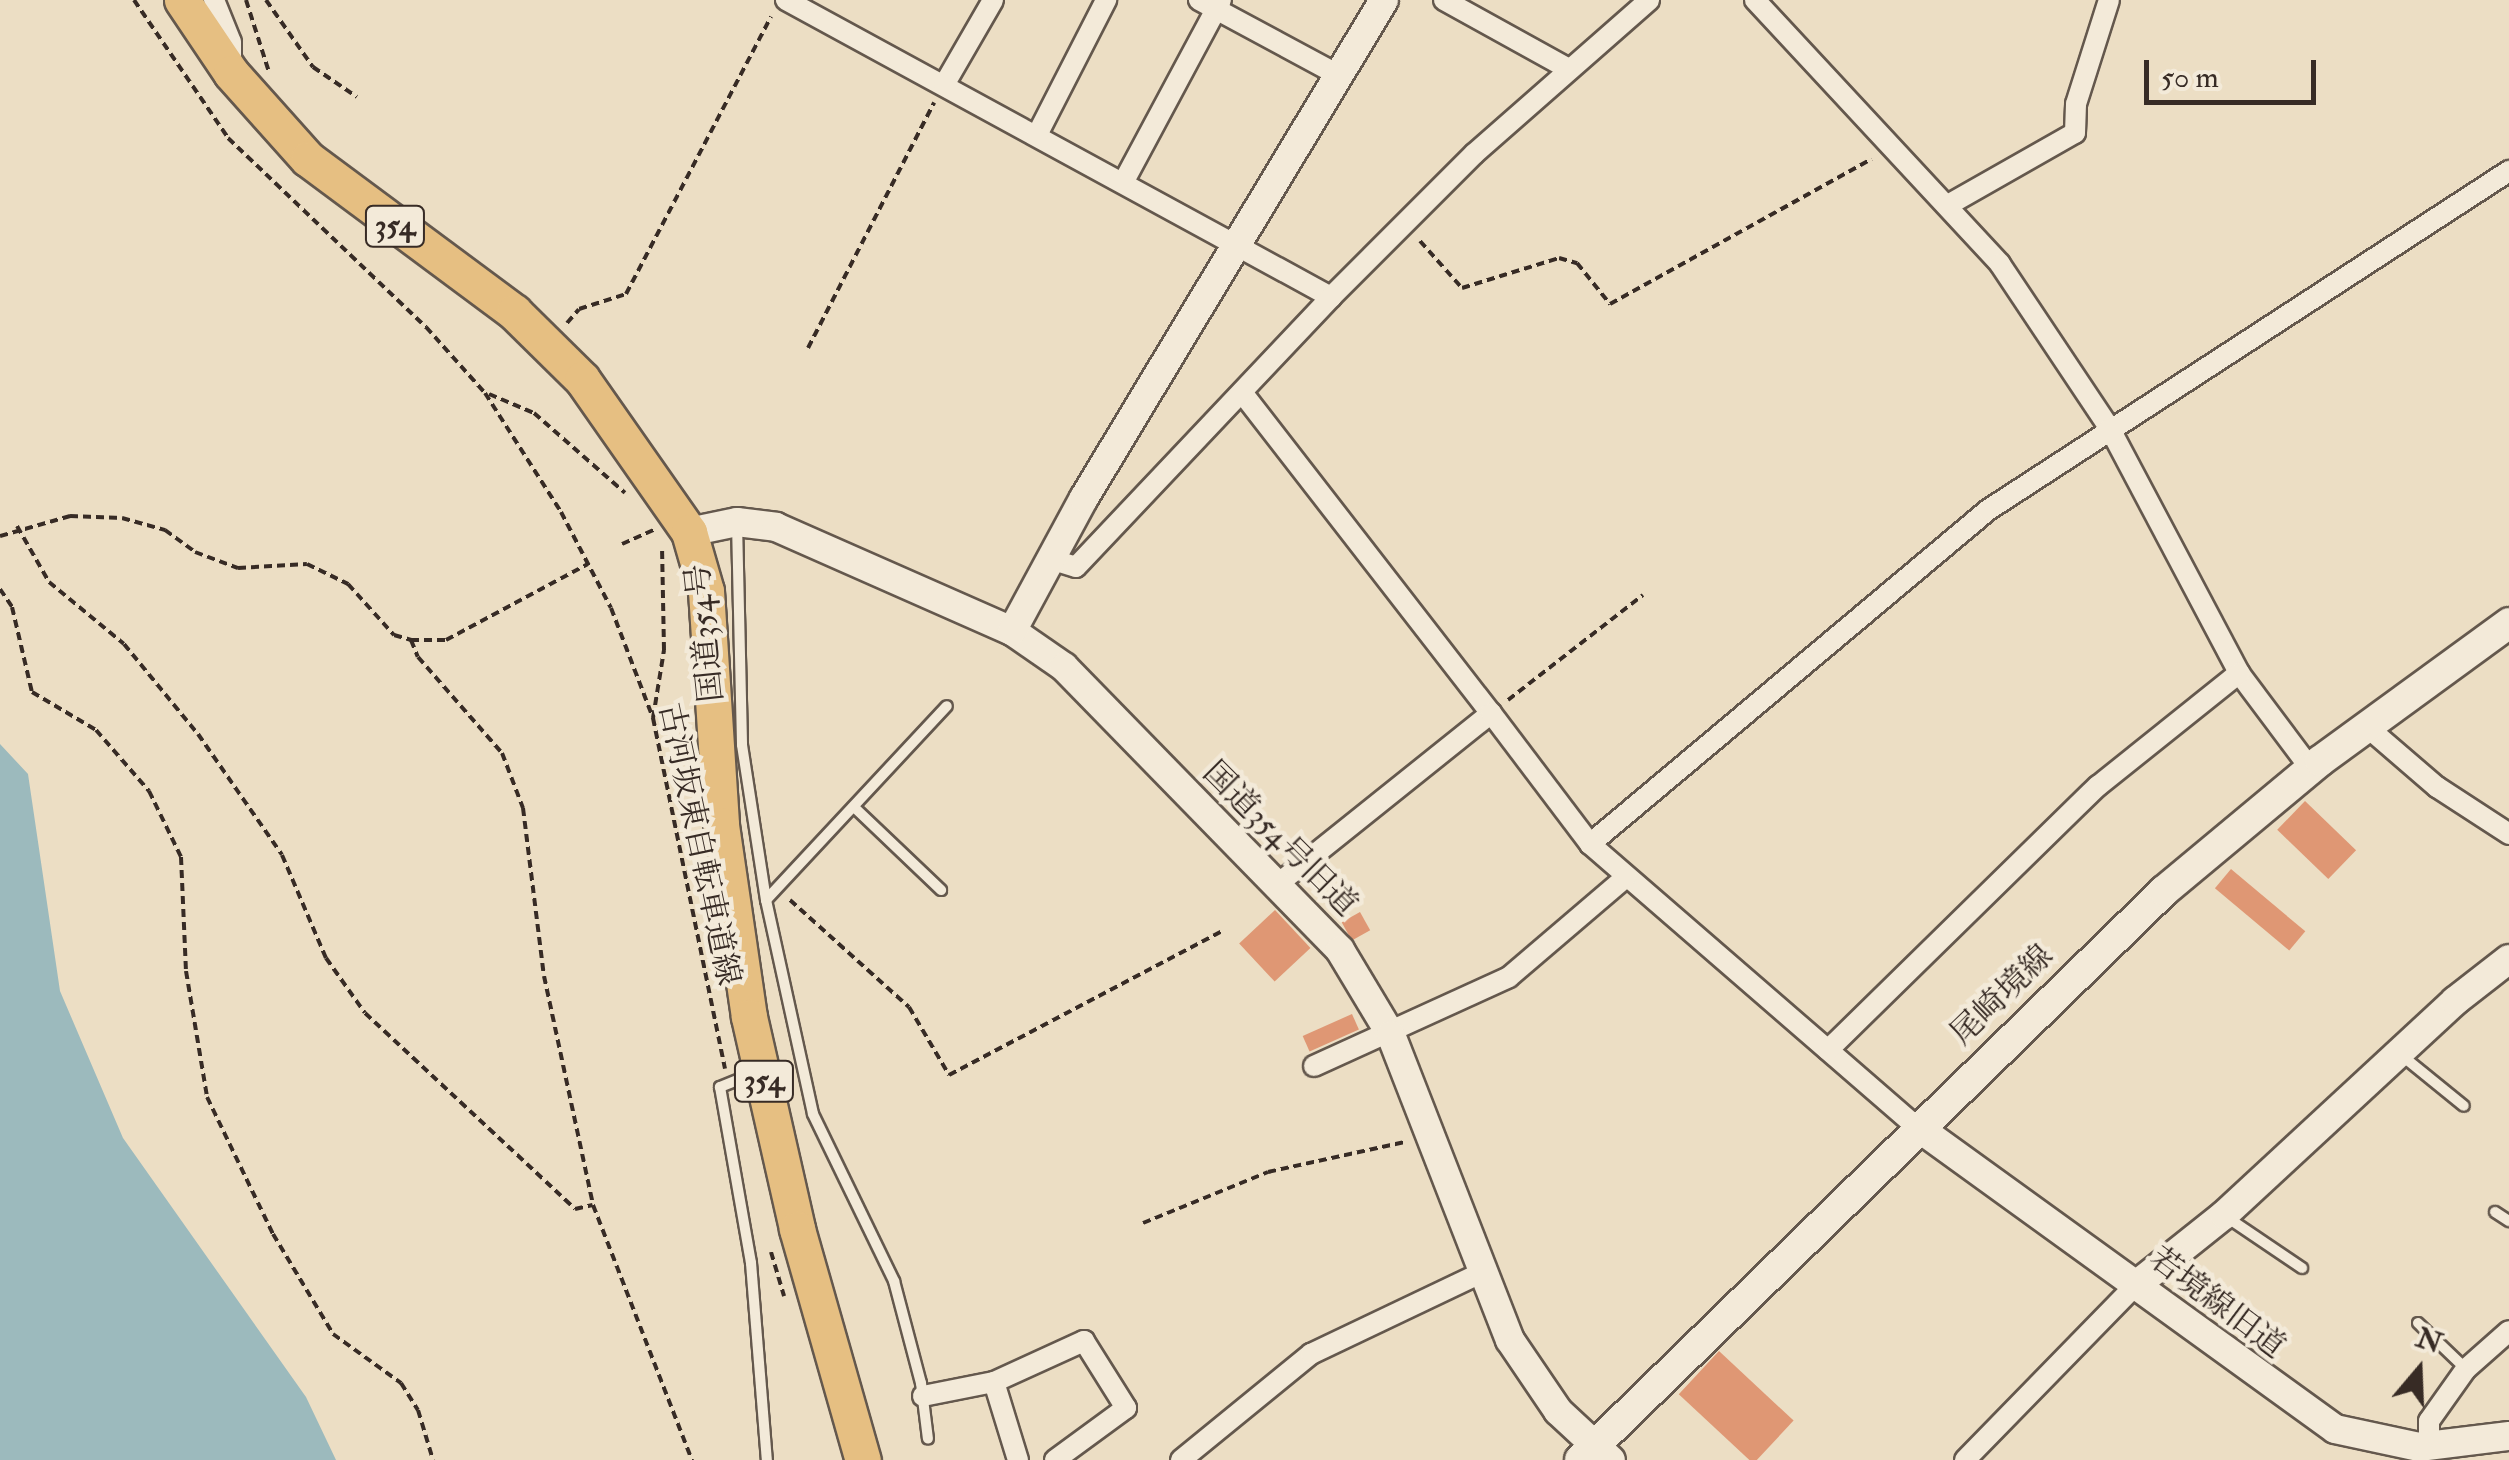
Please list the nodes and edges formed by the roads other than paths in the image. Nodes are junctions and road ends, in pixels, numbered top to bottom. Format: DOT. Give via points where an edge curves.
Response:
graph roads {
  1 [pos="182,0"];
  2 [pos="214,0"];
  3 [pos="783,0"];
  4 [pos="993,0"];
  5 [pos="1106,0"];
  6 [pos="1384,0"];
  7 [pos="1444,0"];
  8 [pos="1649,0"];
  9 [pos="1755,0"];
  10 [pos="2109,0"];
  11 [pos="1212,3"];
  12 [pos="1567,68"];
  13 [pos="230,73"];
  14 [pos="1338,75"];
  15 [pos="944,85"];
  16 [pos="1037,135"];
  17 [pos="2509,171"];
  18 [pos="1124,181"];
  19 [pos="1948,205"];
  20 [pos="1237,241"];
  21 [pos="1331,297"];
  22 [pos="1244,395"];
  23 [pos="2110,429"];
  24 [pos="737,522"];
  25 [pos="689,532"];
  26 [pos="1050,559"];
  27 [pos="2509,624"];
  28 [pos="1012,631"];
  29 [pos="2239,674"];
  30 [pos="947,706"];
  31 [pos="1491,714"];
  32 [pos="2366,726"];
  33 [pos="2310,768"];
  34 [pos="855,808"];
  35 [pos="2509,834"];
  36 [pos="1590,844"];
  37 [pos="1626,877"];
  38 [pos="1279,883"];
  39 [pos="941,890"];
  40 [pos="766,900"];
  41 [pos="2509,959"];
  42 [pos="1391,1035"];
  43 [pos="1828,1050"];
  44 [pos="2399,1054"];
  45 [pos="1314,1066"];
  46 [pos="762,1071"];
  47 [pos="2464,1106"];
  48 [pos="1916,1126"];
  49 [pos="2495,1212"];
  50 [pos="2224,1215"];
  51 [pos="2509,1221"];
  52 [pos="2302,1268"];
  53 [pos="1483,1272"];
  54 [pos="2135,1286"];
  55 [pos="2418,1322"];
  56 [pos="2509,1331"];
  57 [pos="2466,1369"];
  58 [pos="994,1382"];
  59 [pos="923,1396"];
  60 [pos="2509,1436"];
  61 [pos="928,1438"];
  62 [pos="2428,1446"];
  63 [pos="2376,1451"];
  64 [pos="1595,1455"];
  65 [pos="767,1460"];
  66 [pos="862,1460"];
  67 [pos="1018,1460"];
  68 [pos="1055,1460"];
  69 [pos="1181,1460"];
  70 [pos="1965,1460"];
  1 -- 13 [label="highway, 国道354号 / 354"];
  2 -- 13 [label="street" via="231,42"];
  3 -- 15 [label="street"];
  4 -- 15 [label="street"];
  5 -- 16 [label="street"];
  6 -- 14 [label="street"];
  7 -- 12 [label="street"];
  8 -- 12 [label="street"];
  9 -- 19 [label="street"];
  10 -- 19 [label="street" via="2076,104 2075,133"];
  11 -- 14 [label="street"];
  11 -- 18 [label="street"];
  12 -- 21 [label="street"];
  13 -- 25 [label="highway, 国道354号 / 354" via="266,117 363,205 473,280 549,344 626,436"];
  14 -- 20 [label="street"];
  15 -- 16 [label="street"];
  16 -- 18 [label="street"];
  17 -- 23 [label="street"];
  18 -- 20 [label="street"];
  19 -- 23 [label="street" via="2000,264"];
  20 -- 21 [label="street"];
  20 -- 26 [label="street"];
  21 -- 22 [label="street"];
  22 -- 26 [label="street" via="1076,567"];
  22 -- 31 [label="street"];
  23 -- 29 [label="street"];
  23 -- 36 [label="street" via="1988,510"];
  24 -- 25 [label="street, 国道354号旧道"];
  24 -- 28 [label="street, 国道354号旧道" via="776,526"];
  24 -- 40 [label="lane" via="742,745"];
  25 -- 46 [label="highway, 国道354号 / 354" via="706,591 729,898"];
  26 -- 28 [label="street"];
  27 -- 32 [label="main road, 尾崎境線"];
  28 -- 38 [label="street, 国道354号旧道" via="1064,666"];
  29 -- 33 [label="street"];
  29 -- 43 [label="street" via="2098,786"];
  30 -- 34 [label="lane"];
  31 -- 36 [label="street"];
  31 -- 38 [label="street"];
  32 -- 33 [label="main road, 尾崎境線"];
  32 -- 35 [label="street" via="2438,787"];
  33 -- 48 [label="main road, 尾崎境線" via="2164,891"];
  34 -- 39 [label="lane"];
  34 -- 40 [label="lane"];
  36 -- 37 [label="street"];
  37 -- 42 [label="street" via="1509,977"];
  37 -- 43 [label="street"];
  38 -- 42 [label="street, 国道354号旧道" via="1340,950"];
  40 -- 59 [label="lane" via="813,1114 874,1228"];
  41 -- 44 [label="street"];
  42 -- 45 [label="street"];
  42 -- 53 [label="street, 国道354号旧道"];
  43 -- 48 [label="street"];
  44 -- 47 [label="lane"];
  44 -- 50 [label="street"];
  46 -- 65 [label="lane" via="720,1087 751,1263"];
  46 -- 66 [label="highway, 国道354号 / 354" via="822,1326"];
  48 -- 54 [label="street, 若境線旧道"];
  48 -- 64 [label="main road, 尾崎境線"];
  49 -- 51 [label="lane"];
  50 -- 52 [label="lane"];
  50 -- 54 [label="street"];
  53 -- 64 [label="street, 国道354号旧道" via="1526,1368"];
  53 -- 69 [label="street" via="1311,1354"];
  54 -- 63 [label="street, 若境線旧道" via="2290,1401"];
  54 -- 70 [label="street"];
  55 -- 57 [label="lane"];
  56 -- 57 [label="street"];
  57 -- 62 [label="street" via="2429,1421"];
  58 -- 59 [label="street"];
  58 -- 67 [label="street"];
  58 -- 68 [label="street" via="1084,1341 1126,1408"];
  59 -- 61 [label="lane"];
  60 -- 62 [label="street, 若境線旧道"];
  62 -- 63 [label="street, 若境線旧道"];
}
